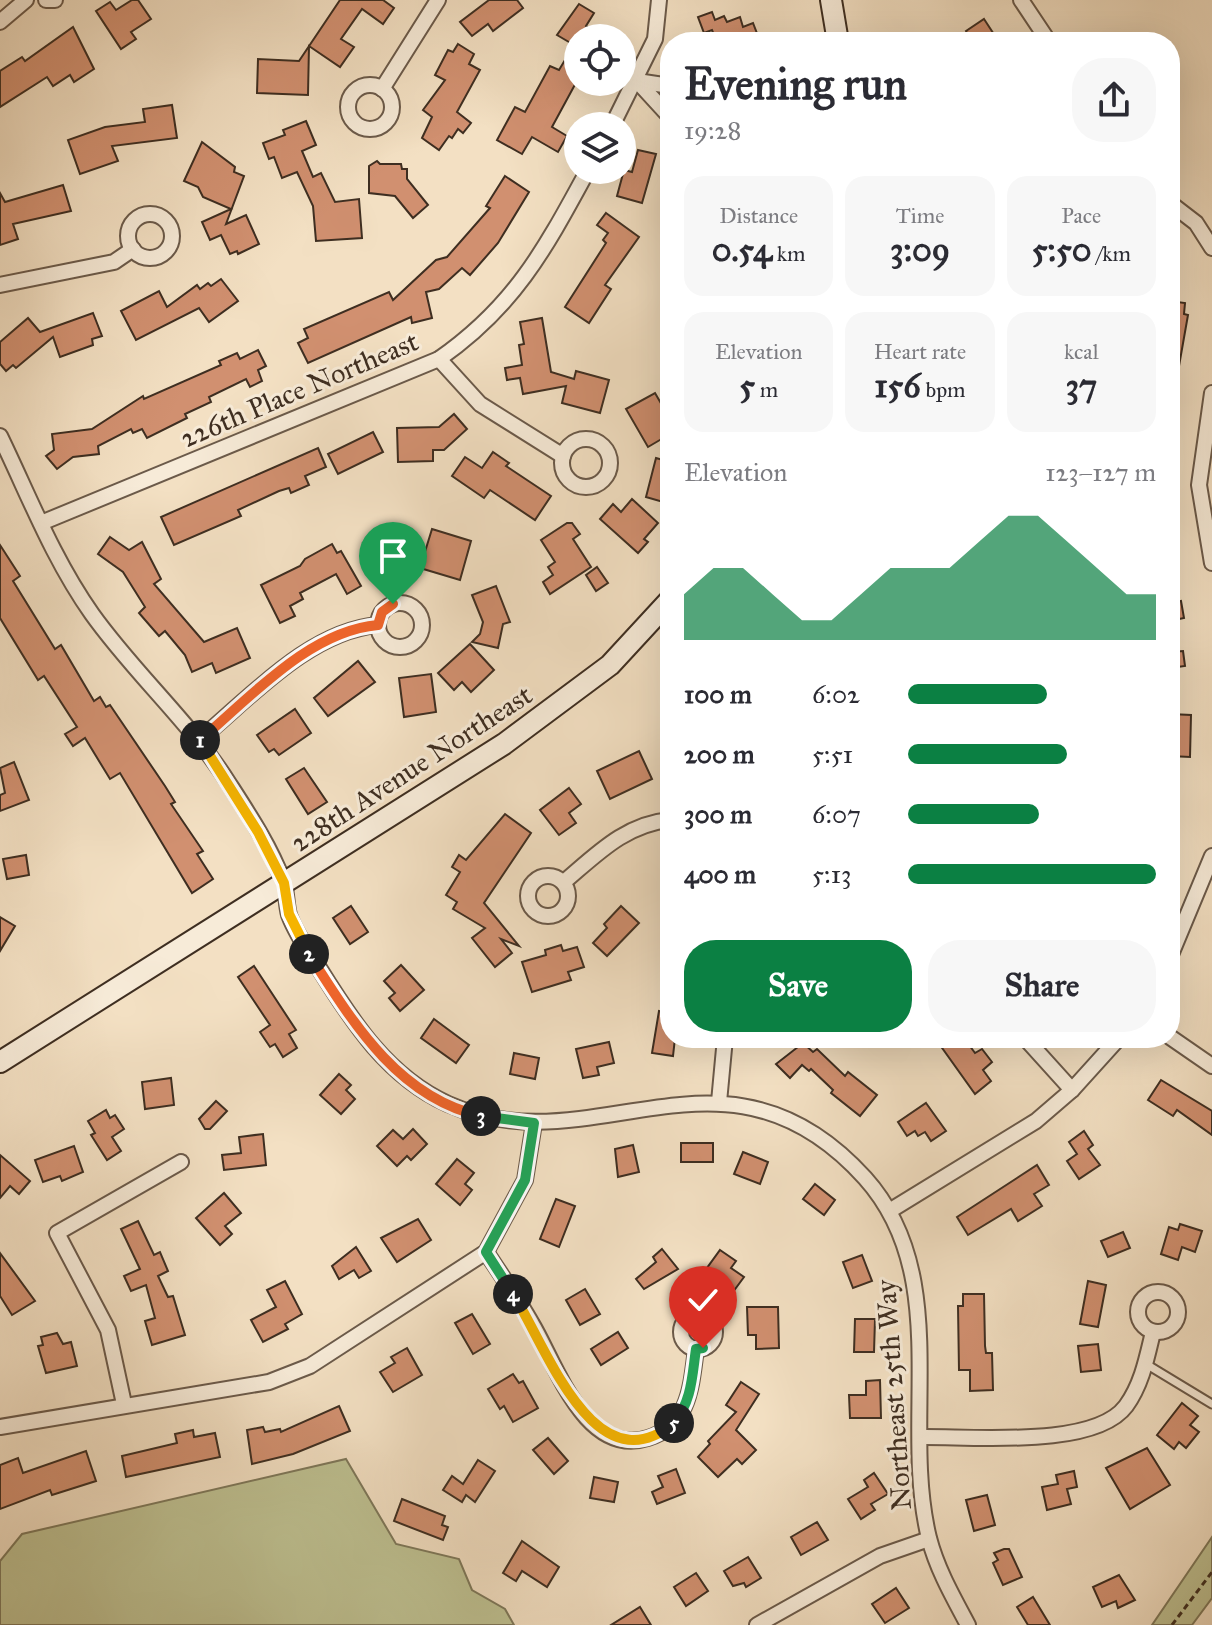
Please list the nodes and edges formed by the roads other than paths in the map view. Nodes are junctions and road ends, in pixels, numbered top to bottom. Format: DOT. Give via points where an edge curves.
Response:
graph roads {
  1 [pos="26,0"];
  2 [pos="46,0"];
  3 [pos="55,0"];
  4 [pos="438,0"];
  5 [pos="659,0"];
  6 [pos="831,0"];
  7 [pos="1021,0"];
  8 [pos="0,22"];
  9 [pos="836,32"];
  10 [pos="1042,32"];
  11 [pos="637,81"];
  12 [pos="660,84"];
  13 [pos="382,89"];
  14 [pos="660,106"];
  15 [pos="620,112"];
  16 [pos="580,184"];
  17 [pos="1180,211"];
  18 [pos="1212,248"];
  19 [pos="133,249"];
  20 [pos="0,285"];
  21 [pos="439,359"];
  22 [pos="1212,393"];
  23 [pos="0,436"];
  24 [pos="563,456"];
  25 [pos="41,523"];
  26 [pos="1212,563"];
  27 [pos="660,611"];
  28 [pos="378,625"];
  29 [pos="199,740"];
  30 [pos="660,822"];
  31 [pos="1212,857"];
  32 [pos="564,882"];
  33 [pos="284,883"];
  34 [pos="1180,933"];
  35 [pos="1180,1044"];
  36 [pos="724,1048"];
  37 [pos="1034,1048"];
  38 [pos="1110,1048"];
  39 [pos="0,1062"];
  40 [pos="1212,1066"];
  41 [pos="1072,1090"];
  42 [pos="719,1102"];
  43 [pos="534,1123"];
  44 [pos="181,1162"];
  45 [pos="891,1210"];
  46 [pos="486,1252"];
  47 [pos="1153,1332"];
  48 [pos="696,1349"];
  49 [pos="1146,1364"];
  50 [pos="124,1404"];
  51 [pos="1212,1404"];
  52 [pos="0,1427"];
  53 [pos="920,1437"];
  54 [pos="929,1539"];
  55 [pos="757,1625"];
  56 [pos="968,1625"];
  1 -- 8 [label="street"];
  2 -- 3 [label="street"];
  4 -- 13 [label="street"];
  5 -- 11 [label="street" via="655,39"];
  6 -- 9 [label="main road"];
  7 -- 10 [label="street"];
  11 -- 12 [label="street"];
  11 -- 14 [label="street"];
  11 -- 15 [label="street"];
  16 -- 21 [label="street, 226th Place Northeast" via="525,280 469,338"];
  17 -- 18 [label="street" via="1196,223"];
  19 -- 20 [label="street" via="114,262"];
  21 -- 24 [label="street" via="480,404"];
  21 -- 25 [label="street, 226th Place Northeast"];
  22 -- 26 [label="street" via="1199,485"];
  23 -- 25 [label="street, Northeast 25th Way"];
  25 -- 29 [label="street, Northeast 25th Way" via="92,614"];
  27 -- 33 [label="main road, 228th Avenue Northeast" via="610,665 564,702"];
  28 -- 29 [label="street" via="319,646"];
  29 -- 33 [label="street, Northeast 25th Way"];
  30 -- 32 [label="street" via="617,837"];
  31 -- 34 [label="street"];
  33 -- 39 [label="main road, 228th Avenue Northeast"];
  33 -- 43 [label="street, Northeast 25th Way" via="289,914 302,942 346,1011 395,1070 475,1114"];
  35 -- 40 [label="street"];
  36 -- 42 [label="street"];
  37 -- 41 [label="street"];
  38 -- 41 [label="street"];
  41 -- 45 [label="street" via="1003,1144"];
  42 -- 43 [label="street, Northeast 25th Way"];
  42 -- 45 [label="street, Northeast 25th Way" via="755,1109 815,1134 842,1154"];
  43 -- 46 [label="street" via="525,1180"];
  44 -- 50 [label="street" via="57,1233 108,1330"];
  45 -- 53 [label="street, Northeast 25th Way" via="906,1245 917,1305"];
  46 -- 48 [label="street" via="572,1399 606,1434 639,1441 672,1425 690,1394"];
  46 -- 50 [label="street" via="292,1374"];
  47 -- 49 [label="street"];
  49 -- 51 [label="lane"];
  49 -- 53 [label="street" via="1125,1407 1086,1432"];
  50 -- 52 [label="street"];
  53 -- 54 [label="street, Northeast 25th Way"];
  54 -- 55 [label="street" via="880,1556"];
  54 -- 56 [label="street, Northeast 25th Way"];
}
